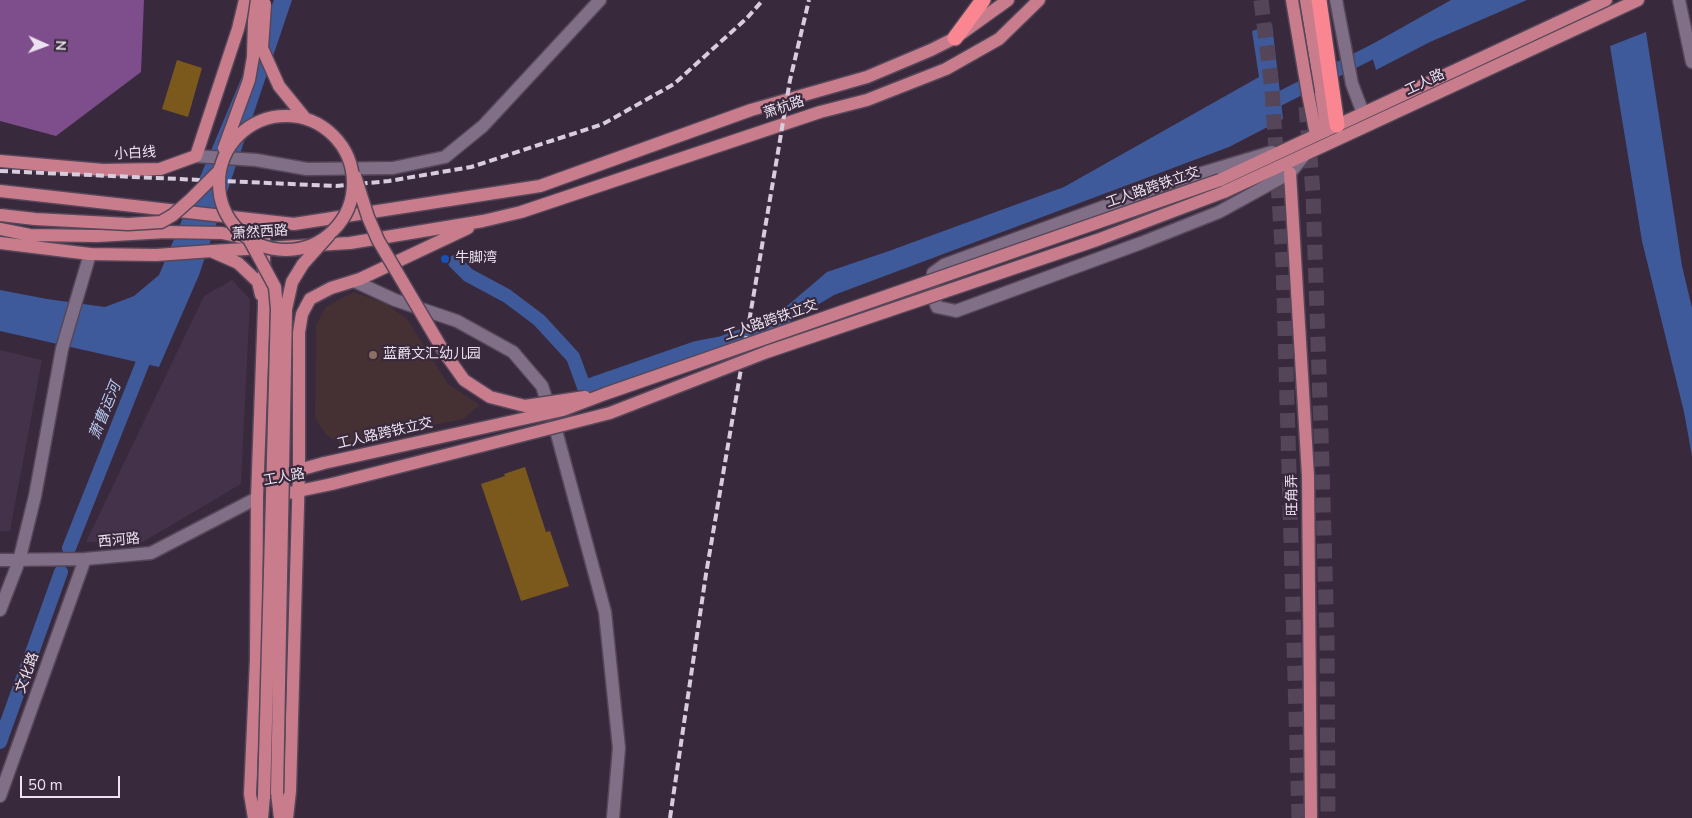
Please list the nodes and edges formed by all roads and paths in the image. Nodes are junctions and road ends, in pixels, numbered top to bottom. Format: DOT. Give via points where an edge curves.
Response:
graph roads {
  1 [pos="246,0"];
  2 [pos="258,0"];
  3 [pos="265,0"];
  4 [pos="600,0"];
  5 [pos="983,0"];
  6 [pos="1008,0"];
  7 [pos="1039,0"];
  8 [pos="1336,0"];
  9 [pos="1606,0"];
  10 [pos="1638,0"];
  11 [pos="1680,0"];
  12 [pos="1314,3"];
  13 [pos="1293,6"];
  14 [pos="238,29"];
  15 [pos="955,38"];
  16 [pos="1692,62"];
  17 [pos="1325,92"];
  18 [pos="1308,94"];
  19 [pos="1364,113"];
  20 [pos="306,118"];
  21 [pos="1327,130"];
  22 [pos="1291,146"];
  23 [pos="196,156"];
  24 [pos="347,156"];
  25 [pos="1304,156"];
  26 [pos="0,160"];
  27 [pos="219,171"];
  28 [pos="1290,173"];
  29 [pos="1222,186"];
  30 [pos="513,190"];
  31 [pos="0,192"];
  32 [pos="521,212"];
  33 [pos="0,215"];
  34 [pos="483,221"];
  35 [pos="264,222"];
  36 [pos="0,229"];
  37 [pos="328,234"];
  38 [pos="249,239"];
  39 [pos="0,243"];
  40 [pos="264,248"];
  41 [pos="212,252"];
  42 [pos="90,254"];
  43 [pos="354,281"];
  44 [pos="264,307"];
  45 [pos="604,394"];
  46 [pos="324,463"];
  47 [pos="299,470"];
  48 [pos="332,484"];
  49 [pos="297,492"];
  50 [pos="257,498"];
  51 [pos="85,559"];
  52 [pos="0,560"];
  53 [pos="19,561"];
  54 [pos="0,610"];
  55 [pos="271,795"];
  56 [pos="0,796"];
  57 [pos="254,818"];
  58 [pos="262,818"];
  59 [pos="280,818"];
  60 [pos="287,818"];
  61 [pos="613,818"];
  62 [pos="1312,818"];
  1 -- 14 [label="main road"];
  2 -- 27 [label="main road, bridge" via="249,80"];
  3 -- 14 [label="main road"];
  3 -- 20 [label="main road, bridge" via="262,48 279,86"];
  4 -- 23 [label="street" via="483,126 445,156 393,168 307,169 256,160"];
  5 -- 15 [label="highway"];
  6 -- 15 [label="main road, 萧杭路"];
  7 -- 32 [label="main road, 萧杭路" via="999,39 946,69 867,100 820,112"];
  8 -- 19 [label="street" via="1352,84"];
  9 -- 19 [label="main road, 工人路"];
  10 -- 25 [label="main road, 工人路"];
  11 -- 16 [label="street"];
  12 -- 17 [label="highway"];
  13 -- 18 [label="main road, bridge"];
  14 -- 23 [label="main road"];
  15 -- 30 [label="main road, 萧杭路" via="866,77 751,110 540,186"];
  17 -- 18 [label="main road" via="1315,103"];
  17 -- 21 [label="highway"];
  18 -- 21 [label="main road"];
  19 -- 21 [label="main road, 工人路"];
  20 -- 24 [label="main road, bridge" via="323,126 337,139"];
  20 -- 27 [label="main road, bridge" via="286,115 266,118 248,127 234,140"];
  21 -- 22 [label="main road, 工人路"];
  22 -- 28 [label="street" via="1170,183 944,265 933,273 932,293 937,307 956,311 1141,243 1219,212"];
  22 -- 29 [label="main road, 工人路" via="1242,171"];
  23 -- 26 [label="main road, 小白线" via="160,169 141,170 103,170"];
  24 -- 37 [label="main road, bridge" via="353,177 351,198 343,218"];
  24 -- 45 [label="main road, bridge" via="378,240 464,380 490,397 525,406"];
  25 -- 28 [label="street"];
  25 -- 29 [label="main road, 工人路"];
  27 -- 33 [label="main road, bridge" via="173,215 161,222 128,224"];
  27 -- 38 [label="main road, bridge" via="225,210"];
  28 -- 62 [label="main road, 旺角弄" via="1308,476"];
  29 -- 45 [label="main road, 工人路跨铁立交, bridge"];
  29 -- 48 [label="main road, 工人路跨铁立交, bridge" via="1097,240 767,352 610,413"];
  30 -- 35 [label="main road, 萧然西路" via="294,224"];
  31 -- 35 [label="main road, 萧然西路"];
  32 -- 34 [label="main road, 萧然西路"];
  34 -- 40 [label="main road, 萧然西路" via="350,243"];
  34 -- 43 [label="main road"];
  35 -- 40 [label="main road"];
  36 -- 38 [label="main road" via="30,235 97,236 222,232"];
  37 -- 38 [label="main road, bridge" via="310,245 288,250 267,247"];
  37 -- 55 [label="main road, bridge" via="292,282 286,309"];
  38 -- 55 [label="main road, bridge" via="275,287 277,309"];
  39 -- 42 [label="main road, 萧然西路"];
  40 -- 41 [label="main road, 萧然西路"];
  40 -- 44 [label="main road"];
  41 -- 42 [label="main road, 萧然西路"];
  41 -- 44 [label="main road" via="238,263 258,282"];
  42 -- 53 [label="street" via="62,349 35,496"];
  43 -- 47 [label="main road" via="310,299 302,314 299,332"];
  43 -- 61 [label="street" via="395,300 457,321 513,352 542,386 605,612 619,748"];
  44 -- 50 [label="main road"];
  45 -- 46 [label="main road, 工人路跨铁立交, bridge" via="563,410"];
  46 -- 47 [label="main road, 工人路"];
  47 -- 49 [label="main road"];
  47 -- 50 [label="main road, 工人路"];
  48 -- 49 [label="main road, 工人路"];
  49 -- 50 [label="main road, 工人路"];
  49 -- 60 [label="main road"];
  50 -- 51 [label="street, 西河路" via="151,553"];
  50 -- 57 [label="main road" via="256,660 250,794"];
  51 -- 53 [label="street, 西河路"];
  51 -- 56 [label="street, 文化路"];
  52 -- 53 [label="street, 西河路"];
  53 -- 54 [label="street"];
  55 -- 58 [label="main road"];
  55 -- 59 [label="main road"];
}
